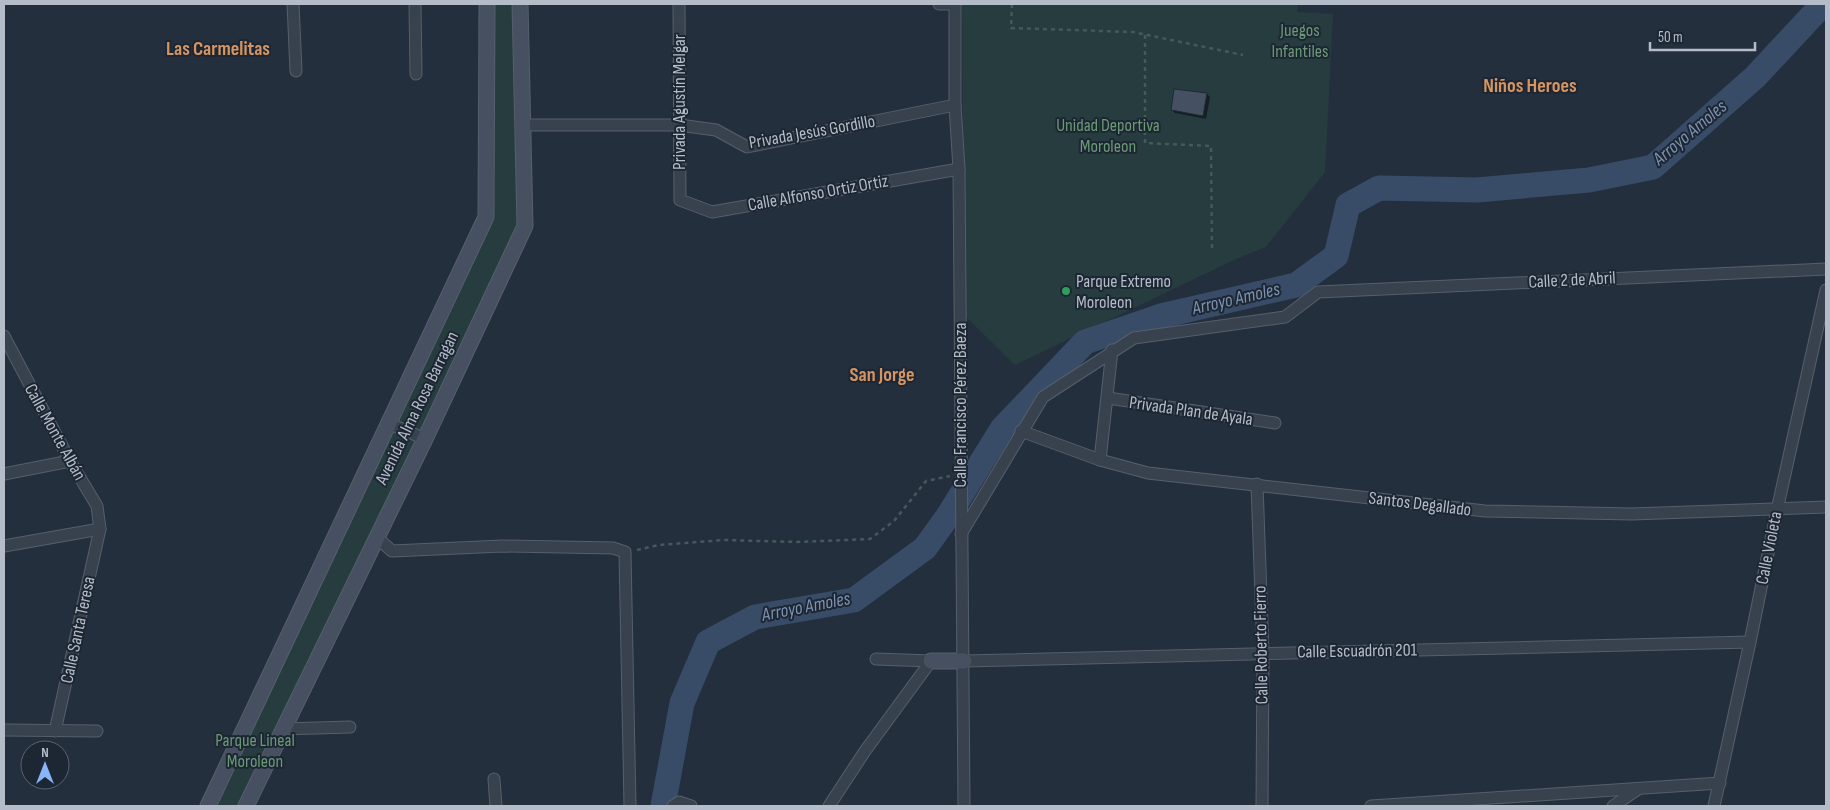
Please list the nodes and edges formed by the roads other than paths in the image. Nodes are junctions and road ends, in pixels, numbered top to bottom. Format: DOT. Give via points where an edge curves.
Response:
graph roads {
  1 [pos="294,4"];
  2 [pos="415,4"];
  3 [pos="487,4"];
  4 [pos="520,4"];
  5 [pos="679,4"];
  6 [pos="939,4"];
  7 [pos="955,4"];
  8 [pos="296,71"];
  9 [pos="416,74"];
  10 [pos="955,105"];
  11 [pos="522,125"];
  12 [pos="679,125"];
  13 [pos="959,168"];
  14 [pos="680,200"];
  15 [pos="1826,269"];
  16 [pos="1826,290"];
  17 [pos="4,338"];
  18 [pos="1112,350"];
  19 [pos="1108,398"];
  20 [pos="388,422"];
  21 [pos="1275,423"];
  22 [pos="1021,431"];
  23 [pos="424,439"];
  24 [pos="1100,460"];
  25 [pos="70,461"];
  26 [pos="4,474"];
  27 [pos="1257,484"];
  28 [pos="1826,507"];
  29 [pos="1777,510"];
  30 [pos="100,529"];
  31 [pos="962,532"];
  32 [pos="376,537"];
  33 [pos="4,546"];
  34 [pos="1750,642"];
  35 [pos="1263,653"];
  36 [pos="876,659"];
  37 [pos="931,661"];
  38 [pos="964,661"];
  39 [pos="350,728"];
  40 [pos="284,729"];
  41 [pos="4,730"];
  42 [pos="56,730"];
  43 [pos="97,730"];
  44 [pos="494,779"];
  45 [pos="1720,783"];
  46 [pos="1640,788"];
  47 [pos="208,806"];
  48 [pos="246,806"];
  49 [pos="496,806"];
  50 [pos="630,806"];
  51 [pos="673,806"];
  52 [pos="691,806"];
  53 [pos="830,806"];
  54 [pos="964,806"];
  55 [pos="1262,806"];
  56 [pos="1371,806"];
  57 [pos="1613,806"];
  58 [pos="1714,806"];
  1 -- 8 [label="street"];
  2 -- 9 [label="street"];
  3 -- 20 [label="street, Avenida Alma Rosa Barragan" via="486,217"];
  4 -- 11 [label="street, Avenida Alma Rosa Barragan"];
  5 -- 12 [label="street, Privada Agustín Melgar"];
  6 -- 7 [label="street"];
  7 -- 10 [label="street, Calle Francisco Pérez Baeza"];
  10 -- 12 [label="street, Privada Jesús Gordillo" via="747,147 716,130"];
  10 -- 13 [label="street, Calle Francisco Pérez Baeza"];
  11 -- 12 [label="street, Privada Jesús Gordillo"];
  11 -- 23 [label="street, Avenida Alma Rosa Barragan" via="525,226"];
  12 -- 14 [label="street, Privada Agustín Melgar"];
  13 -- 14 [label="street, Calle Alfonso Ortiz Ortiz" via="712,212"];
  13 -- 31 [label="street, Calle Francisco Pérez Baeza"];
  15 -- 18 [label="street, Calle 2 de Abril" via="1318,292 1286,317 1134,338"];
  16 -- 29 [label="street, Calle Violeta"];
  17 -- 25 [label="street, Calle Monte Albán"];
  18 -- 19 [label="street"];
  18 -- 22 [label="street" via="1042,397"];
  19 -- 21 [label="street, Privada Plan de Ayala"];
  19 -- 24 [label="street"];
  20 -- 23 [label="street"];
  20 -- 47 [label="street, Avenida Alma Rosa Barragan"];
  22 -- 24 [label="street, Santos Degallado"];
  22 -- 31 [label="street"];
  23 -- 32 [label="street, Avenida Alma Rosa Barragan"];
  24 -- 27 [label="street, Santos Degallado" via="1148,473"];
  25 -- 26 [label="street"];
  25 -- 30 [label="street, Calle Monte Albán" via="96,506"];
  27 -- 29 [label="street, Santos Degallado" via="1485,511 1632,514"];
  27 -- 35 [label="street, Calle Roberto Fierro"];
  28 -- 29 [label="street, Santos Degallado"];
  29 -- 34 [label="street, Calle Violeta"];
  30 -- 33 [label="street"];
  30 -- 42 [label="street, Calle Santa Teresa"];
  31 -- 38 [label="street, Calle Francisco Pérez Baeza"];
  32 -- 40 [label="street, Avenida Alma Rosa Barragan"];
  32 -- 50 [label="street" via="392,551 502,546 614,548 625,552"];
  34 -- 35 [label="street, Calle Escuadrón 201"];
  34 -- 45 [label="street, Calle Violeta"];
  35 -- 38 [label="street, Calle Escuadrón 201"];
  35 -- 55 [label="street, Calle Roberto Fierro"];
  36 -- 37 [label="street"];
  37 -- 38 [label="street"];
  37 -- 53 [label="street" via="864,752"];
  38 -- 54 [label="street, Calle Francisco Pérez Baeza"];
  39 -- 40 [label="street"];
  40 -- 48 [label="street, Avenida Alma Rosa Barragan"];
  41 -- 42 [label="street"];
  42 -- 43 [label="street"];
  44 -- 49 [label="street"];
  45 -- 46 [label="street"];
  45 -- 58 [label="street, Calle Violeta"];
  46 -- 56 [label="street"];
  46 -- 57 [label="street"];
  51 -- 52 [label="street" via="679,802"];
}
